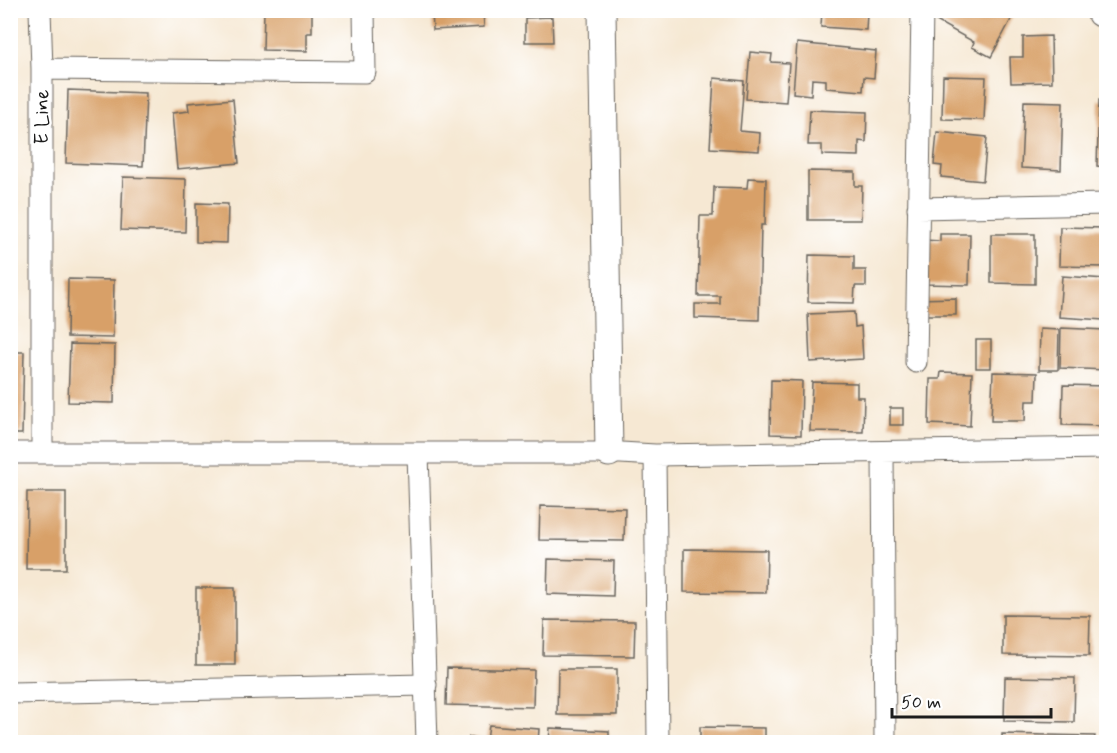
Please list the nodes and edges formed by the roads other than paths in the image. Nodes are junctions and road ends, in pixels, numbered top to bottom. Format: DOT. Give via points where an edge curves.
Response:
graph roads {
  1 [pos="40,10"];
  2 [pos="364,10"];
  3 [pos="602,10"];
  4 [pos="922,10"];
  5 [pos="42,69"];
  6 [pos="1107,204"];
  7 [pos="918,208"];
  8 [pos="916,362"];
  9 [pos="1107,448"];
  10 [pos="883,452"];
  11 [pos="10,453"];
  12 [pos="42,453"];
  13 [pos="418,453"];
  14 [pos="609,453"];
  15 [pos="656,455"];
  16 [pos="426,685"];
  17 [pos="10,693"];
  18 [pos="427,742"];
  19 [pos="658,742"];
  20 [pos="885,742"];
  1 -- 5 [label="street"];
  2 -- 5 [label="street, E Line" via="365,72"];
  3 -- 14 [label="street"];
  4 -- 7 [label="street"];
  5 -- 12 [label="street, E Line"];
  6 -- 7 [label="street"];
  7 -- 8 [label="street"];
  9 -- 10 [label="street"];
  10 -- 15 [label="street"];
  10 -- 20 [label="street"];
  11 -- 12 [label="street"];
  12 -- 13 [label="street"];
  13 -- 14 [label="street"];
  13 -- 16 [label="street"];
  14 -- 15 [label="street"];
  15 -- 19 [label="street"];
  16 -- 17 [label="street"];
  16 -- 18 [label="street"];
}
